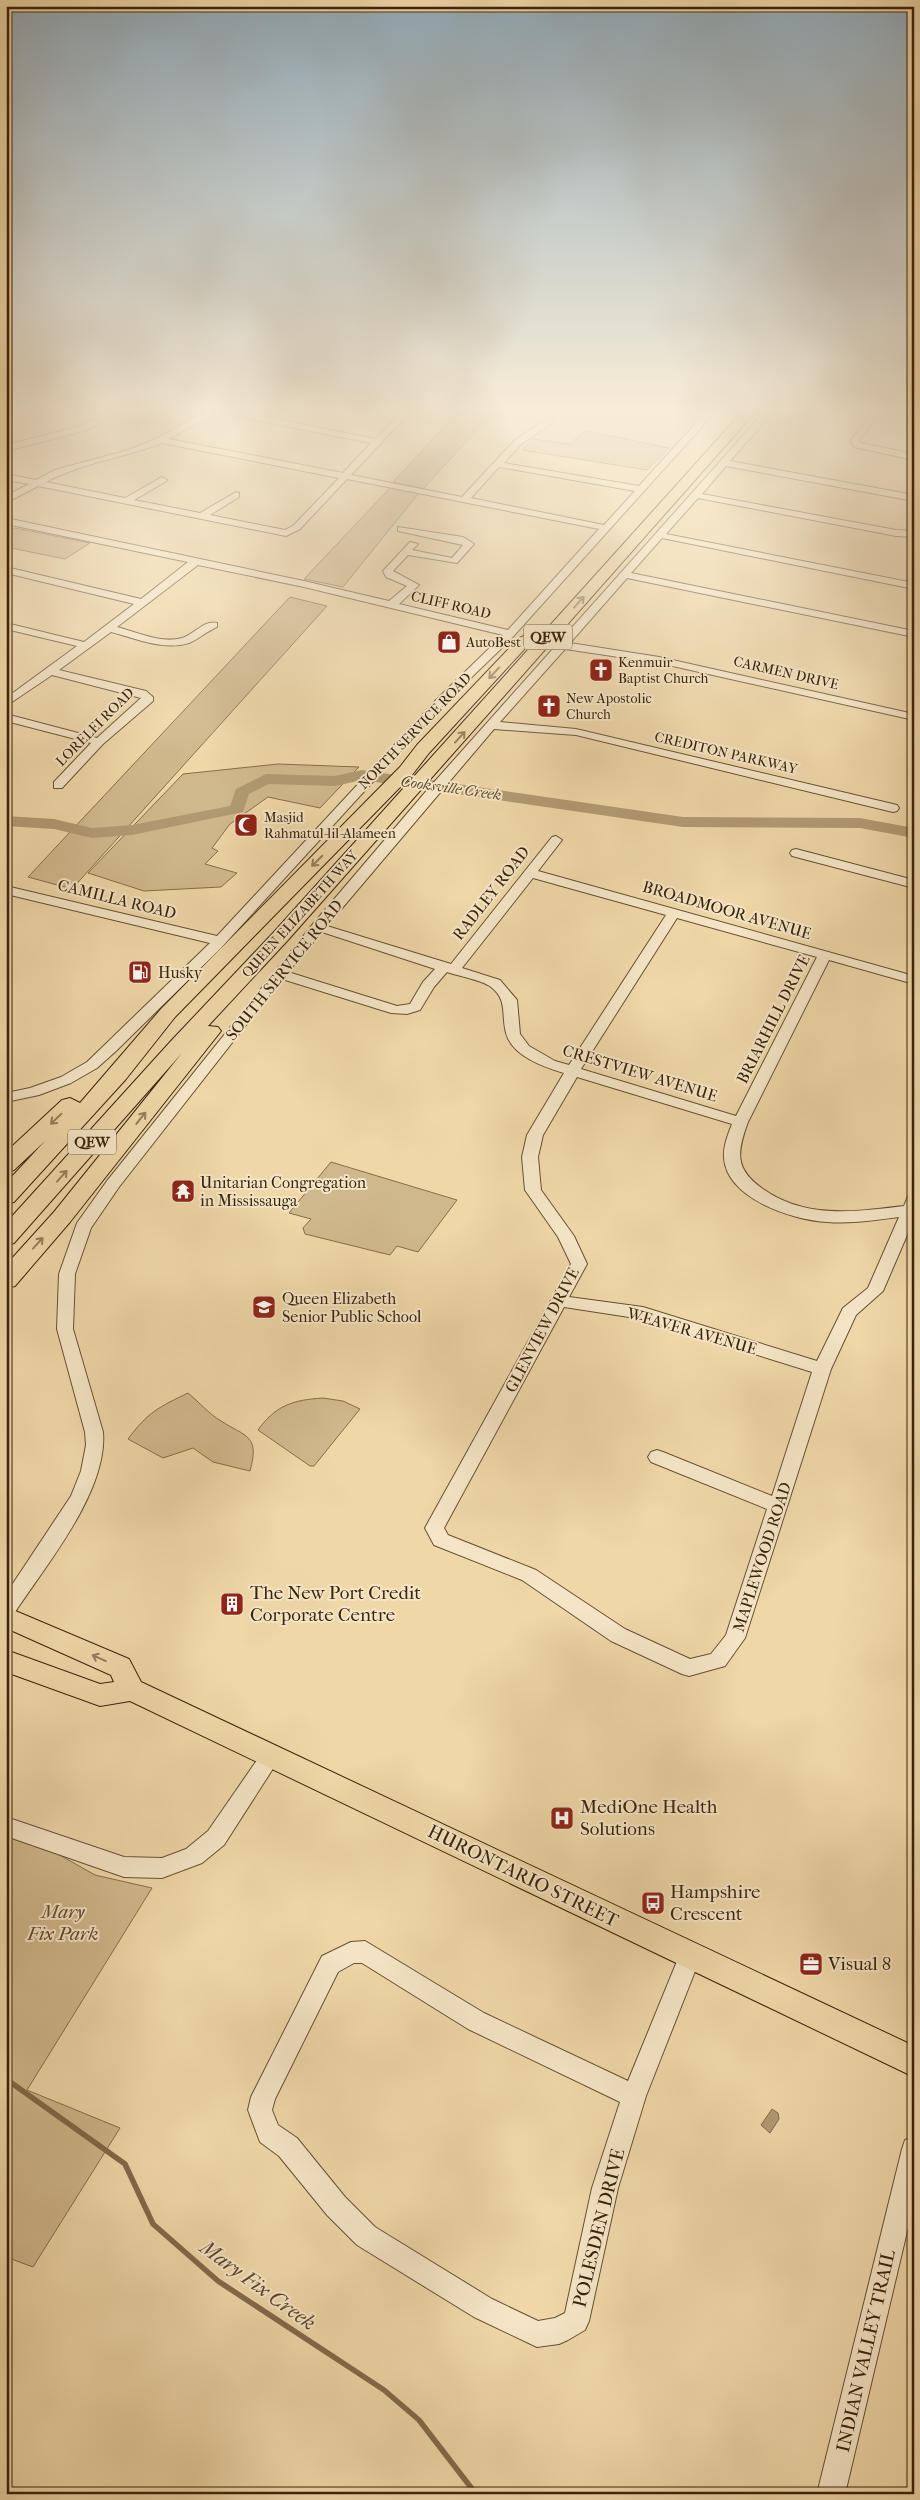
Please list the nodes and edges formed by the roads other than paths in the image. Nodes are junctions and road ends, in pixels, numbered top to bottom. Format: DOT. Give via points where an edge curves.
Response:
graph roads {
  1 [pos="21,527"];
  2 [pos="251,527"];
  3 [pos="298,527"];
  4 [pos="600,527"];
  5 [pos="628,527"];
  6 [pos="647,527"];
  7 [pos="666,527"];
  8 [pos="862,527"];
  9 [pos="607,528"];
  10 [pos="401,529"];
  11 [pos="424,533"];
  12 [pos="914,534"];
  13 [pos="658,535"];
  14 [pos="405,552"];
  15 [pos="195,562"];
  16 [pos="6,570"];
  17 [pos="625,574"];
  18 [pos="914,586"];
  19 [pos="141,602"];
  20 [pos="391,605"];
  21 [pos="213,624"];
  22 [pos="6,626"];
  23 [pos="109,628"];
  24 [pos="509,633"];
  25 [pos="914,634"];
  26 [pos="85,645"];
  27 [pos="562,645"];
  28 [pos="51,671"];
  29 [pos="6,702"];
  30 [pos="6,717"];
  31 [pos="914,717"];
  32 [pos="491,725"];
  33 [pos="99,742"];
  34 [pos="58,786"];
  35 [pos="894,808"];
  36 [pos="556,840"];
  37 [pos="796,854"];
  38 [pos="530,873"];
  39 [pos="914,884"];
  40 [pos="6,890"];
  41 [pos="674,913"];
  42 [pos="318,927"];
  43 [pos="281,936"];
  44 [pos="220,941"];
  45 [pos="824,956"];
  46 [pos="450,967"];
  47 [pos="279,974"];
  48 [pos="914,980"];
  49 [pos="168,1013"];
  50 [pos="572,1072"];
  51 [pos="6,1098"];
  52 [pos="740,1122"];
  53 [pos="6,1165"];
  54 [pos="6,1197"];
  55 [pos="912,1205"];
  56 [pos="6,1238"];
  57 [pos="6,1280"];
  58 [pos="560,1301"];
  59 [pos="822,1369"];
  60 [pos="658,1457"];
  61 [pos="779,1506"];
  62 [pos="440,1514"];
  63 [pos="6,1610"];
  64 [pos="6,1617"];
  65 [pos="6,1661"];
  66 [pos="132,1690"];
  67 [pos="271,1756"];
  68 [pos="6,1826"];
  69 [pos="690,1956"];
  70 [pos="914,2062"];
  71 [pos="634,2096"];
  72 [pos="914,2149"];
  73 [pos="832,2494"];
  1 -- 15 [label="street, CLIFF ROAD"];
  2 -- 3 [label="street" via="289,532"];
  4 -- 9 [label="street"];
  5 -- 49 [label="highway, QUEEN ELIZABETH WAY / QEW, one-way" via="406,771"];
  43 -- 6 [label="highway, QUEEN ELIZABETH WAY / QEW, one-way"];
  7 -- 13 [label="street, SOUTH SERVICE ROAD"];
  8 -- 12 [label="street"];
  9 -- 24 [label="street, NORTH SERVICE ROAD"];
  10 -- 11 [label="street"];
  11 -- 14 [label="street"];
  11 -- 14 [label="street" via="468,542 469,546 454,561"];
  13 -- 17 [label="street, SOUTH SERVICE ROAD"];
  13 -- 18 [label="street"];
  14 -- 20 [label="street" via="387,572 410,581 414,586"];
  15 -- 19 [label="street"];
  15 -- 20 [label="street, CLIFF ROAD"];
  16 -- 19 [label="street"];
  17 -- 25 [label="street"];
  17 -- 27 [label="street, SOUTH SERVICE ROAD"];
  19 -- 23 [label="street"];
  20 -- 24 [label="street, CLIFF ROAD"];
  21 -- 23 [label="street" via="188,639 174,642"];
  22 -- 26 [label="street"];
  23 -- 26 [label="street"];
  24 -- 44 [label="street, NORTH SERVICE ROAD" via="379,767"];
  26 -- 28 [label="street"];
  27 -- 31 [label="street, CARMEN DRIVE" via="659,660"];
  27 -- 32 [label="street, SOUTH SERVICE ROAD"];
  28 -- 29 [label="street"];
  28 -- 33 [label="street, LORELEI ROAD" via="142,693 147,697 147,701"];
  30 -- 33 [label="street"];
  32 -- 35 [label="street, CREDITON PARKWAY" via="576,732"];
  32 -- 42 [label="street, SOUTH SERVICE ROAD"];
  33 -- 34 [label="street, LORELEI ROAD"];
  36 -- 38 [label="street, RADLEY ROAD"];
  37 -- 39 [label="street"];
  38 -- 41 [label="street, BROADMOOR AVENUE"];
  38 -- 46 [label="street, RADLEY ROAD"];
  40 -- 44 [label="street, CAMILLA ROAD"];
  41 -- 45 [label="street, BROADMOOR AVENUE"];
  41 -- 50 [label="street, GLENVIEW DRIVE"];
  42 -- 46 [label="street, CRESTVIEW AVENUE"];
  42 -- 47 [label="street, SOUTH SERVICE ROAD"];
  56 -- 43 [label="highway, QUEEN ELIZABETH WAY / QEW, one-way" via="178,1045"];
  57 -- 43 [label="highway, one-way" via="62,1217 266,962"];
  44 -- 51 [label="street, NORTH SERVICE ROAD" via="92,1065 66,1080"];
  45 -- 48 [label="street, BROADMOOR AVENUE"];
  45 -- 52 [label="street, BRIARHILL DRIVE"];
  46 -- 47 [label="street, RADLEY ROAD" via="428,985 415,1007 407,1010 396,1010"];
  46 -- 50 [label="street, CRESTVIEW AVENUE" via="495,983 510,1000 513,1034 524,1049"];
  47 -- 63 [label="street, SOUTH SERVICE ROAD" via="112,1184 83,1227 67,1274 65,1329 94,1432 93,1457 80,1498"];
  49 -- 53 [label="highway, one-way"];
  49 -- 54 [label="highway, QUEEN ELIZABETH WAY / QEW" via="118,1074"];
  50 -- 52 [label="street, CRESTVIEW AVENUE"];
  50 -- 58 [label="street, GLENVIEW DRIVE" via="535,1135 530,1157 533,1190 566,1236 579,1264"];
  52 -- 55 [label="street, BRIARHILL DRIVE" via="731,1147 732,1166 759,1195 787,1211 848,1218"];
  55 -- 59 [label="street, MAPLEWOOD ROAD" via="875,1291 849,1312"];
  58 -- 59 [label="street, WEAVER AVENUE" via="643,1313"];
  58 -- 62 [label="street, GLENVIEW DRIVE"];
  59 -- 61 [label="street, MAPLEWOOD ROAD"];
  60 -- 61 [label="street"];
  61 -- 62 [label="street, MAPLEWOOD ROAD" via="735,1638 718,1660 689,1668 618,1635 529,1575 441,1540 434,1528"];
  66 -- 64 [label="main road, one-way" via="120,1667"];
  65 -- 66 [label="main road" via="100,1695"];
  66 -- 67 [label="main road, HURONTARIO STREET"];
  67 -- 68 [label="street" via="216,1838 194,1856 162,1868 124,1867"];
  67 -- 69 [label="main road, HURONTARIO STREET"];
  69 -- 70 [label="main road, HURONTARIO STREET"];
  69 -- 71 [label="street"];
  71 -- 71 [label="street, POLESDEN DRIVE" via="605,2188 576,2321 559,2331 537,2334 483,2308 366,2236 336,2206 288,2146 269,2134 260,2110 263,2097 330,1964 351,1953 365,1952 476,2021"];
  72 -- 73 [label="street, INDIAN VALLEY TRAIL"];
}
